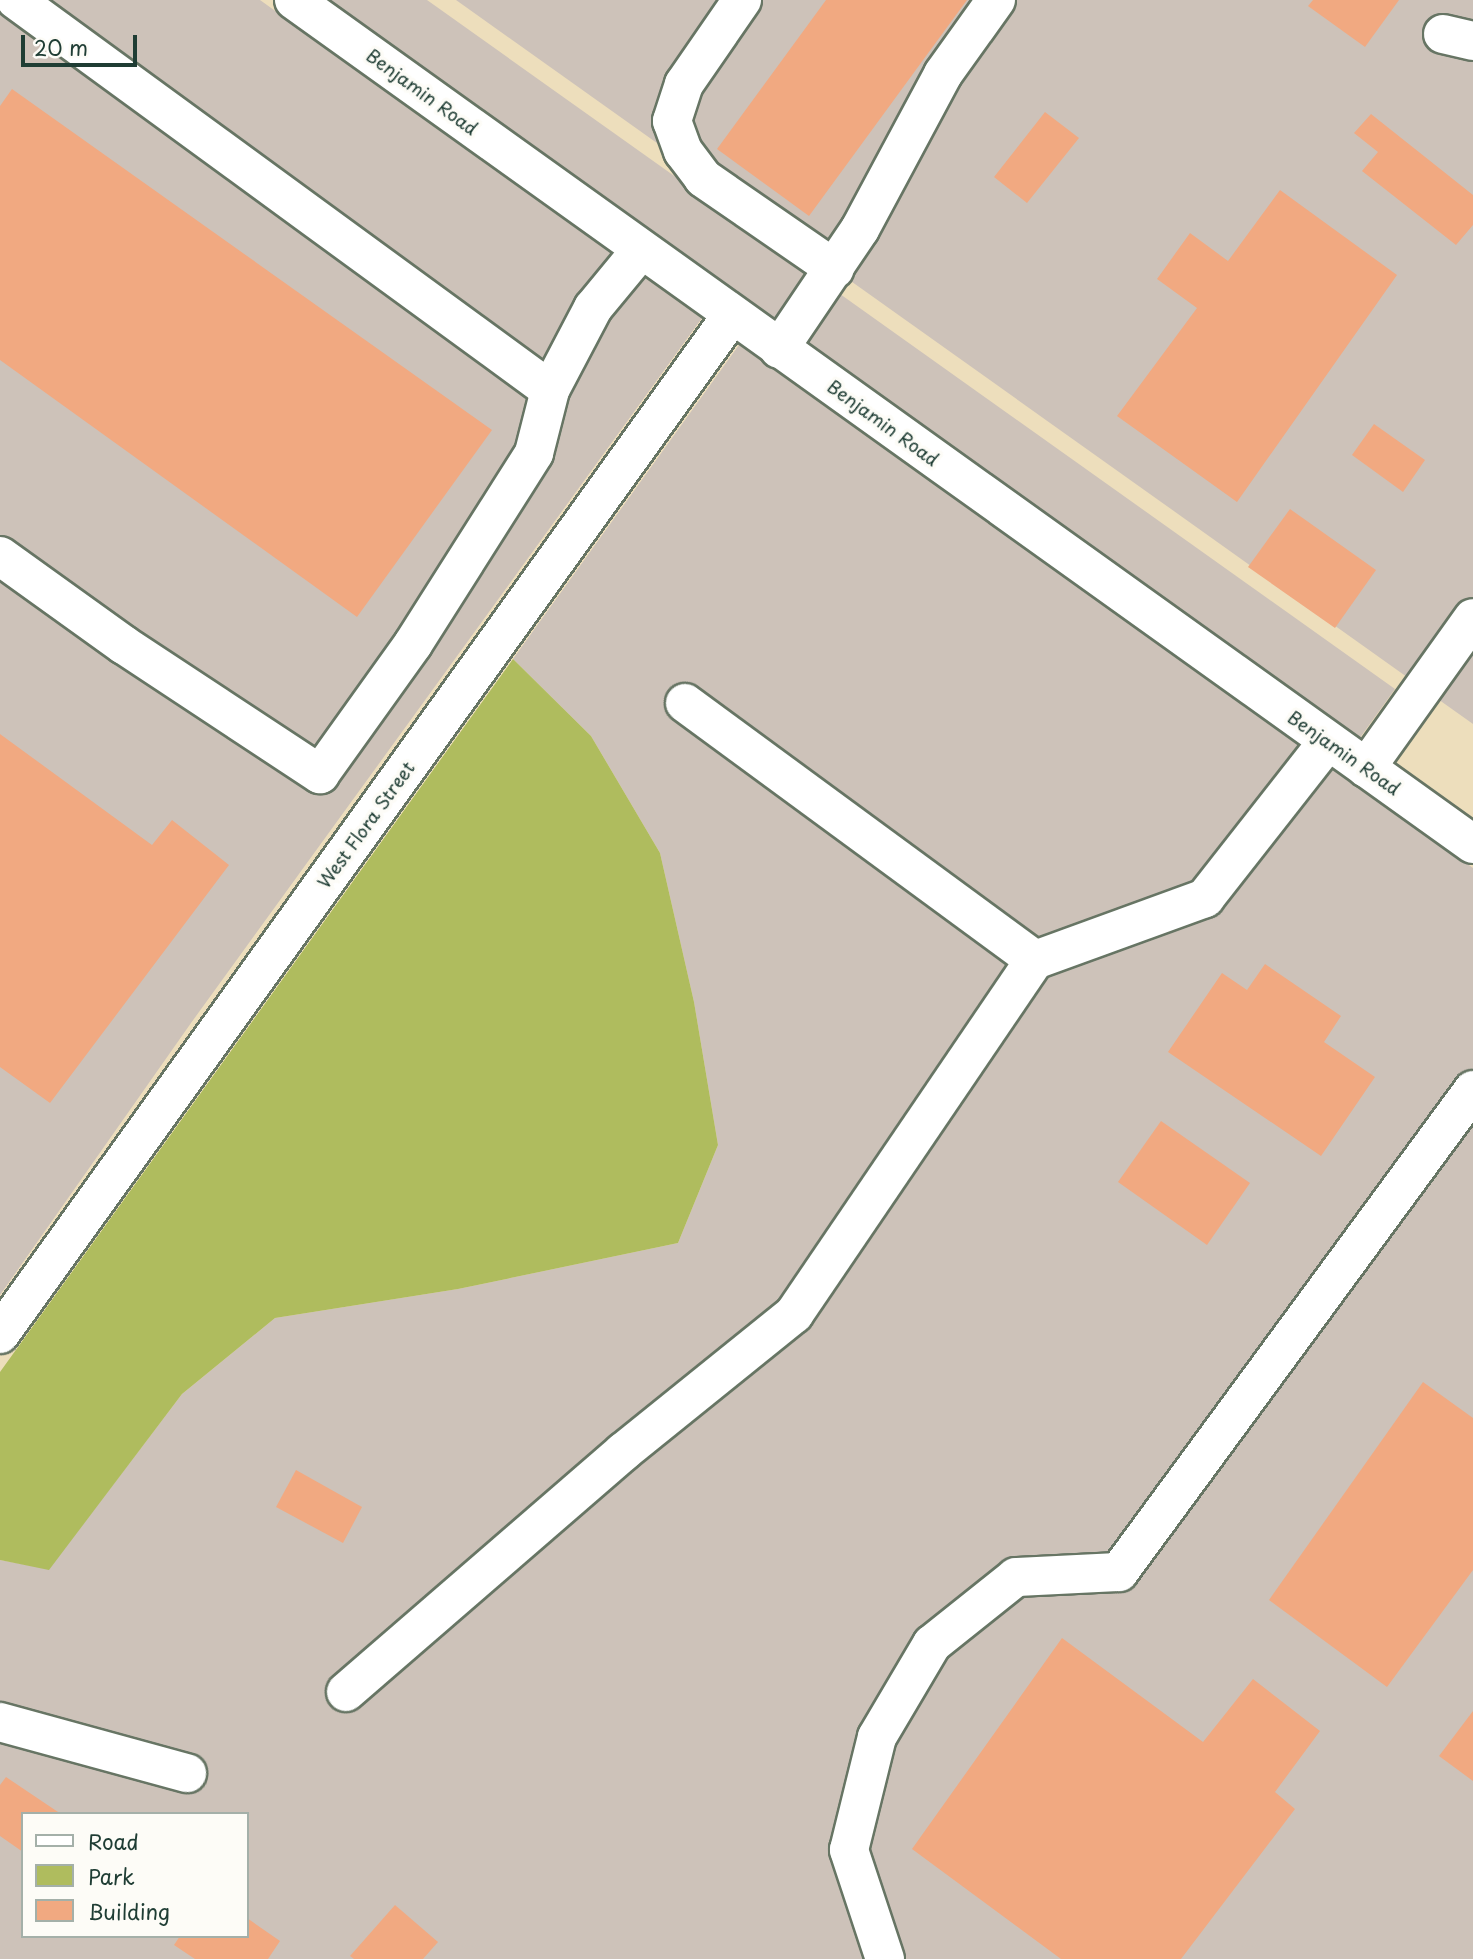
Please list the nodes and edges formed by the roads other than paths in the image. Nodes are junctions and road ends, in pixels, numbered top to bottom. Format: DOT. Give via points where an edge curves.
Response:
graph roads {
  1 [pos="16,0"];
  2 [pos="294,0"];
  3 [pos="742,0"];
  4 [pos="996,0"];
  5 [pos="0,22"];
  6 [pos="641,250"];
  7 [pos="835,269"];
  8 [pos="732,316"];
  9 [pos="779,349"];
  10 [pos="550,390"];
  11 [pos="0,556"];
  12 [pos="1473,618"];
  13 [pos="685,703"];
  14 [pos="1328,741"];
  15 [pos="1366,768"];
  16 [pos="1473,844"];
  17 [pos="1035,960"];
  18 [pos="1473,1090"];
  19 [pos="0,1334"];
  20 [pos="346,1692"];
  21 [pos="0,1722"];
  22 [pos="187,1773"];
  23 [pos="885,1959"];
  1 -- 5 [label="street"];
  1 -- 10 [label="street"];
  2 -- 6 [label="street, Benjamin Road"];
  3 -- 7 [label="street" via="684,84 672,121 683,151 703,178"];
  4 -- 7 [label="street" via="943,74"];
  6 -- 8 [label="street, Benjamin Road"];
  6 -- 10 [label="street" via="593,308"];
  7 -- 9 [label="street"];
  8 -- 9 [label="street, Benjamin Road"];
  8 -- 19 [label="street, West Flora Street"];
  9 -- 14 [label="street, Benjamin Road"];
  10 -- 11 [label="street" via="534,453 413,644 320,774 124,645"];
  12 -- 15 [label="street"];
  13 -- 17 [label="street"];
  14 -- 15 [label="street, Benjamin Road"];
  14 -- 17 [label="street" via="1205,898"];
  15 -- 16 [label="street, Benjamin Road"];
  17 -- 20 [label="street" via="793,1314 623,1452"];
  18 -- 23 [label="street" via="1119,1572 1016,1577 932,1644 877,1737 849,1850"];
  21 -- 22 [label="street"];
}
